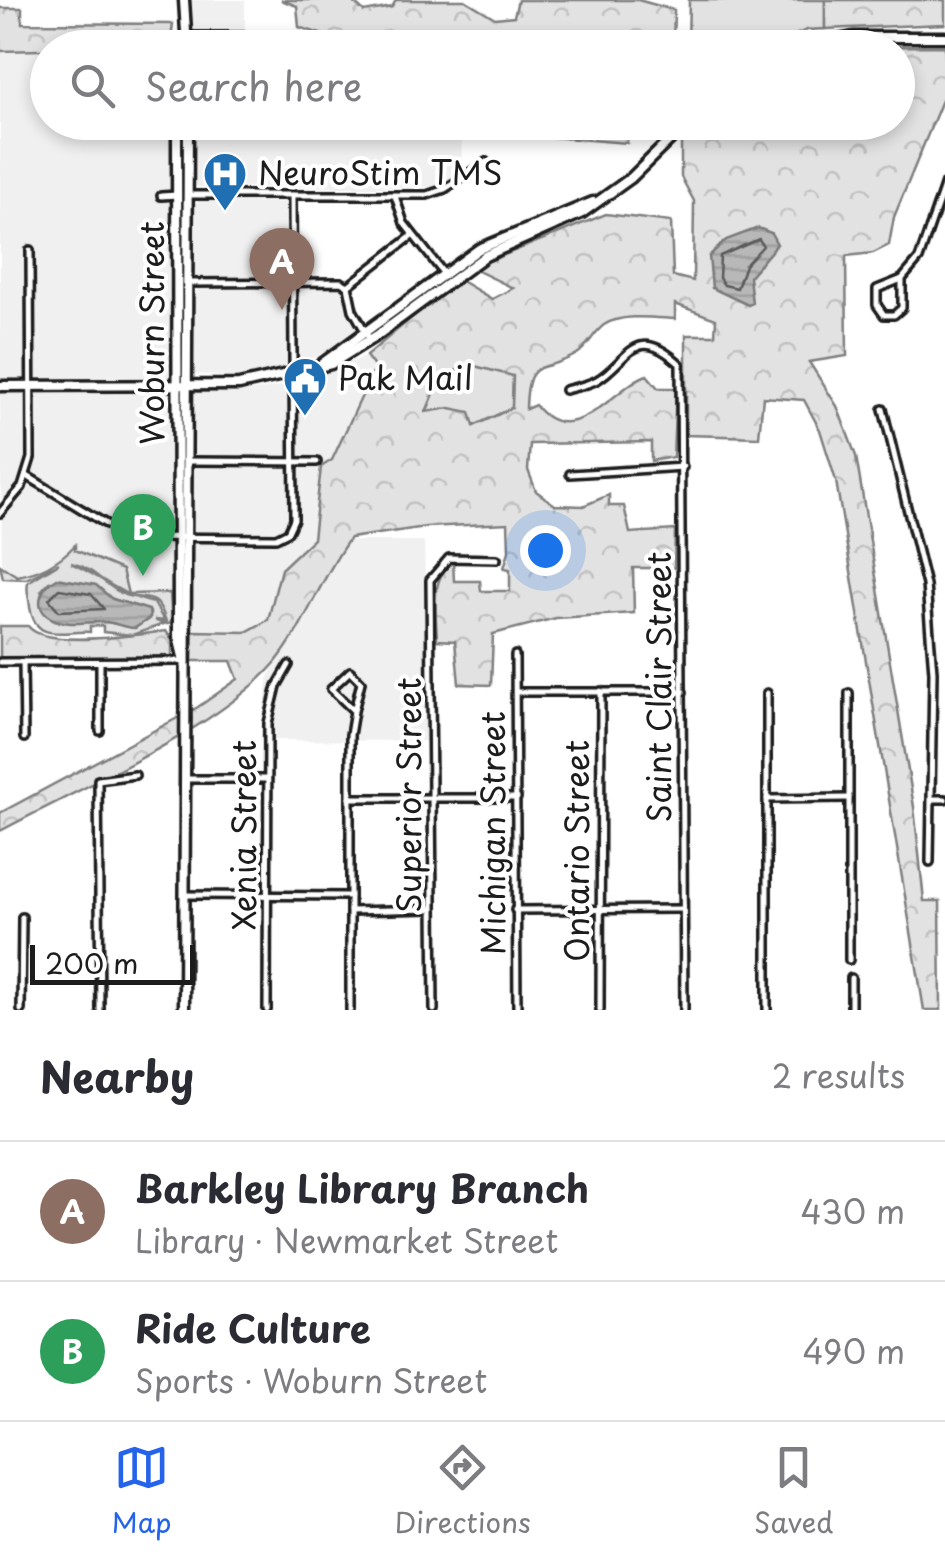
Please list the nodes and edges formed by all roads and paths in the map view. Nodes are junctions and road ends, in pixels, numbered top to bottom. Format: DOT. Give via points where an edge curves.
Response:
graph roads {
  1 [pos="184,0"];
  2 [pos="184,30"];
  3 [pos="915,37"];
  4 [pos="945,37"];
  5 [pos="177,140"];
  6 [pos="188,140"];
  7 [pos="669,140"];
  8 [pos="486,162"];
  9 [pos="945,183"];
  10 [pos="292,195"];
  11 [pos="394,195"];
  12 [pos="161,196"];
  13 [pos="177,196"];
  14 [pos="188,196"];
  15 [pos="412,236"];
  16 [pos="30,250"];
  17 [pos="446,277"];
  18 [pos="902,279"];
  19 [pos="292,282"];
  20 [pos="188,283"];
  21 [pos="348,286"];
  22 [pos="368,336"];
  23 [pos="293,376"];
  24 [pos="0,386"];
  25 [pos="30,386"];
  26 [pos="183,386"];
  27 [pos="565,390"];
  28 [pos="883,409"];
  29 [pos="187,461"];
  30 [pos="294,462"];
  31 [pos="317,462"];
  32 [pos="683,467"];
  33 [pos="570,474"];
  34 [pos="27,476"];
  35 [pos="0,513"];
  36 [pos="182,538"];
  37 [pos="497,559"];
  38 [pos="516,656"];
  39 [pos="0,662"];
  40 [pos="24,662"];
  41 [pos="100,662"];
  42 [pos="184,662"];
  43 [pos="289,665"];
  44 [pos="601,691"];
  45 [pos="517,692"];
  46 [pos="683,692"];
  47 [pos="766,693"];
  48 [pos="849,693"];
  49 [pos="354,711"];
  50 [pos="100,731"];
  51 [pos="24,738"];
  52 [pos="135,775"];
  53 [pos="184,779"];
  54 [pos="267,779"];
  55 [pos="350,798"];
  56 [pos="434,798"];
  57 [pos="517,798"];
  58 [pos="850,798"];
  59 [pos="767,799"];
  60 [pos="933,799"];
  61 [pos="945,799"];
  62 [pos="930,862"];
  63 [pos="266,894"];
  64 [pos="184,895"];
  65 [pos="350,896"];
  66 [pos="684,909"];
  67 [pos="432,910"];
  68 [pos="515,910"];
  69 [pos="350,911"];
  70 [pos="600,911"];
  71 [pos="22,917"];
  72 [pos="849,960"];
  73 [pos="850,978"];
  74 [pos="21,1010"];
  75 [pos="100,1010"];
  76 [pos="184,1010"];
  77 [pos="267,1010"];
  78 [pos="350,1010"];
  79 [pos="434,1010"];
  80 [pos="517,1010"];
  81 [pos="600,1010"];
  82 [pos="684,1010"];
  83 [pos="767,1010"];
  84 [pos="852,1010"];
  1 -- 2 [label="main road"];
  3 -- 4 [label="main road"];
  5 -- 13 [label="main road, Woburn Street"];
  6 -- 14 [label="main road, Woburn Street"];
  7 -- 17 [label="main road" via="598,201 506,235"];
  8 -- 11 [label="street" via="436,193"];
  9 -- 18 [label="street" via="919,259"];
  10 -- 11 [label="street"];
  10 -- 14 [label="street"];
  10 -- 19 [label="street"];
  11 -- 15 [label="street"];
  12 -- 13 [label="street"];
  13 -- 14 [label="street"];
  13 -- 26 [label="main road, Woburn Street"];
  14 -- 20 [label="main road, Woburn Street"];
  15 -- 17 [label="street"];
  15 -- 21 [label="street"];
  16 -- 25 [label="street"];
  17 -- 22 [label="main road"];
  18 -- 18 [label="street" via="877,289 884,314 902,308"];
  19 -- 20 [label="street"];
  19 -- 21 [label="street"];
  19 -- 23 [label="street"];
  20 -- 26 [label="main road, Woburn Street"];
  21 -- 22 [label="street" via="352,310"];
  22 -- 23 [label="main road"];
  23 -- 26 [label="main road" via="239,386"];
  23 -- 30 [label="street"];
  24 -- 25 [label="main road"];
  25 -- 26 [label="main road"];
  25 -- 34 [label="street"];
  26 -- 29 [label="main road, Woburn Street"];
  26 -- 36 [label="main road, Woburn Street"];
  27 -- 32 [label="street, Saint Clair Street" via="601,378 622,354 658,348 680,364"];
  28 -- 60 [label="street" via="926,584"];
  29 -- 30 [label="street"];
  29 -- 36 [label="main road, Woburn Street"];
  30 -- 31 [label="street"];
  30 -- 36 [label="street" via="288,532 276,538"];
  32 -- 33 [label="street"];
  32 -- 46 [label="street, Saint Clair Street"];
  34 -- 35 [label="street"];
  34 -- 36 [label="street" via="118,529 146,538"];
  36 -- 42 [label="main road, Woburn Street" via="178,636"];
  37 -- 56 [label="street, Superior Street" via="449,558 430,580"];
  38 -- 45 [label="street, Michigan Street"];
  39 -- 40 [label="street"];
  40 -- 41 [label="street"];
  40 -- 51 [label="street"];
  41 -- 42 [label="street"];
  41 -- 50 [label="street"];
  42 -- 53 [label="main road, Woburn Street"];
  43 -- 54 [label="street, Xenia Street" via="268,724"];
  44 -- 45 [label="street"];
  44 -- 46 [label="street"];
  44 -- 70 [label="street, Ontario Street"];
  45 -- 57 [label="street, Michigan Street"];
  46 -- 66 [label="street, Saint Clair Street"];
  47 -- 59 [label="street"];
  48 -- 58 [label="street"];
  49 -- 49 [label="street" via="361,682 350,671 331,689"];
  49 -- 55 [label="street"];
  52 -- 75 [label="street" via="98,780"];
  53 -- 54 [label="street"];
  53 -- 64 [label="main road, Woburn Street"];
  54 -- 63 [label="street, Xenia Street"];
  55 -- 56 [label="street"];
  55 -- 65 [label="street"];
  56 -- 57 [label="street"];
  56 -- 67 [label="street, Superior Street"];
  57 -- 68 [label="street, Michigan Street"];
  58 -- 59 [label="street"];
  58 -- 72 [label="street"];
  59 -- 83 [label="street"];
  60 -- 61 [label="street"];
  60 -- 62 [label="street"];
  63 -- 64 [label="street"];
  63 -- 65 [label="street"];
  63 -- 77 [label="street, Xenia Street"];
  64 -- 76 [label="main road, Woburn Street"];
  65 -- 69 [label="street"];
  66 -- 70 [label="street"];
  66 -- 82 [label="street, Saint Clair Street"];
  67 -- 69 [label="street"];
  67 -- 79 [label="street, Superior Street"];
  68 -- 70 [label="street"];
  68 -- 80 [label="street, Michigan Street"];
  69 -- 78 [label="street"];
  70 -- 81 [label="street, Ontario Street"];
  71 -- 74 [label="street"];
  73 -- 84 [label="street"];
}
